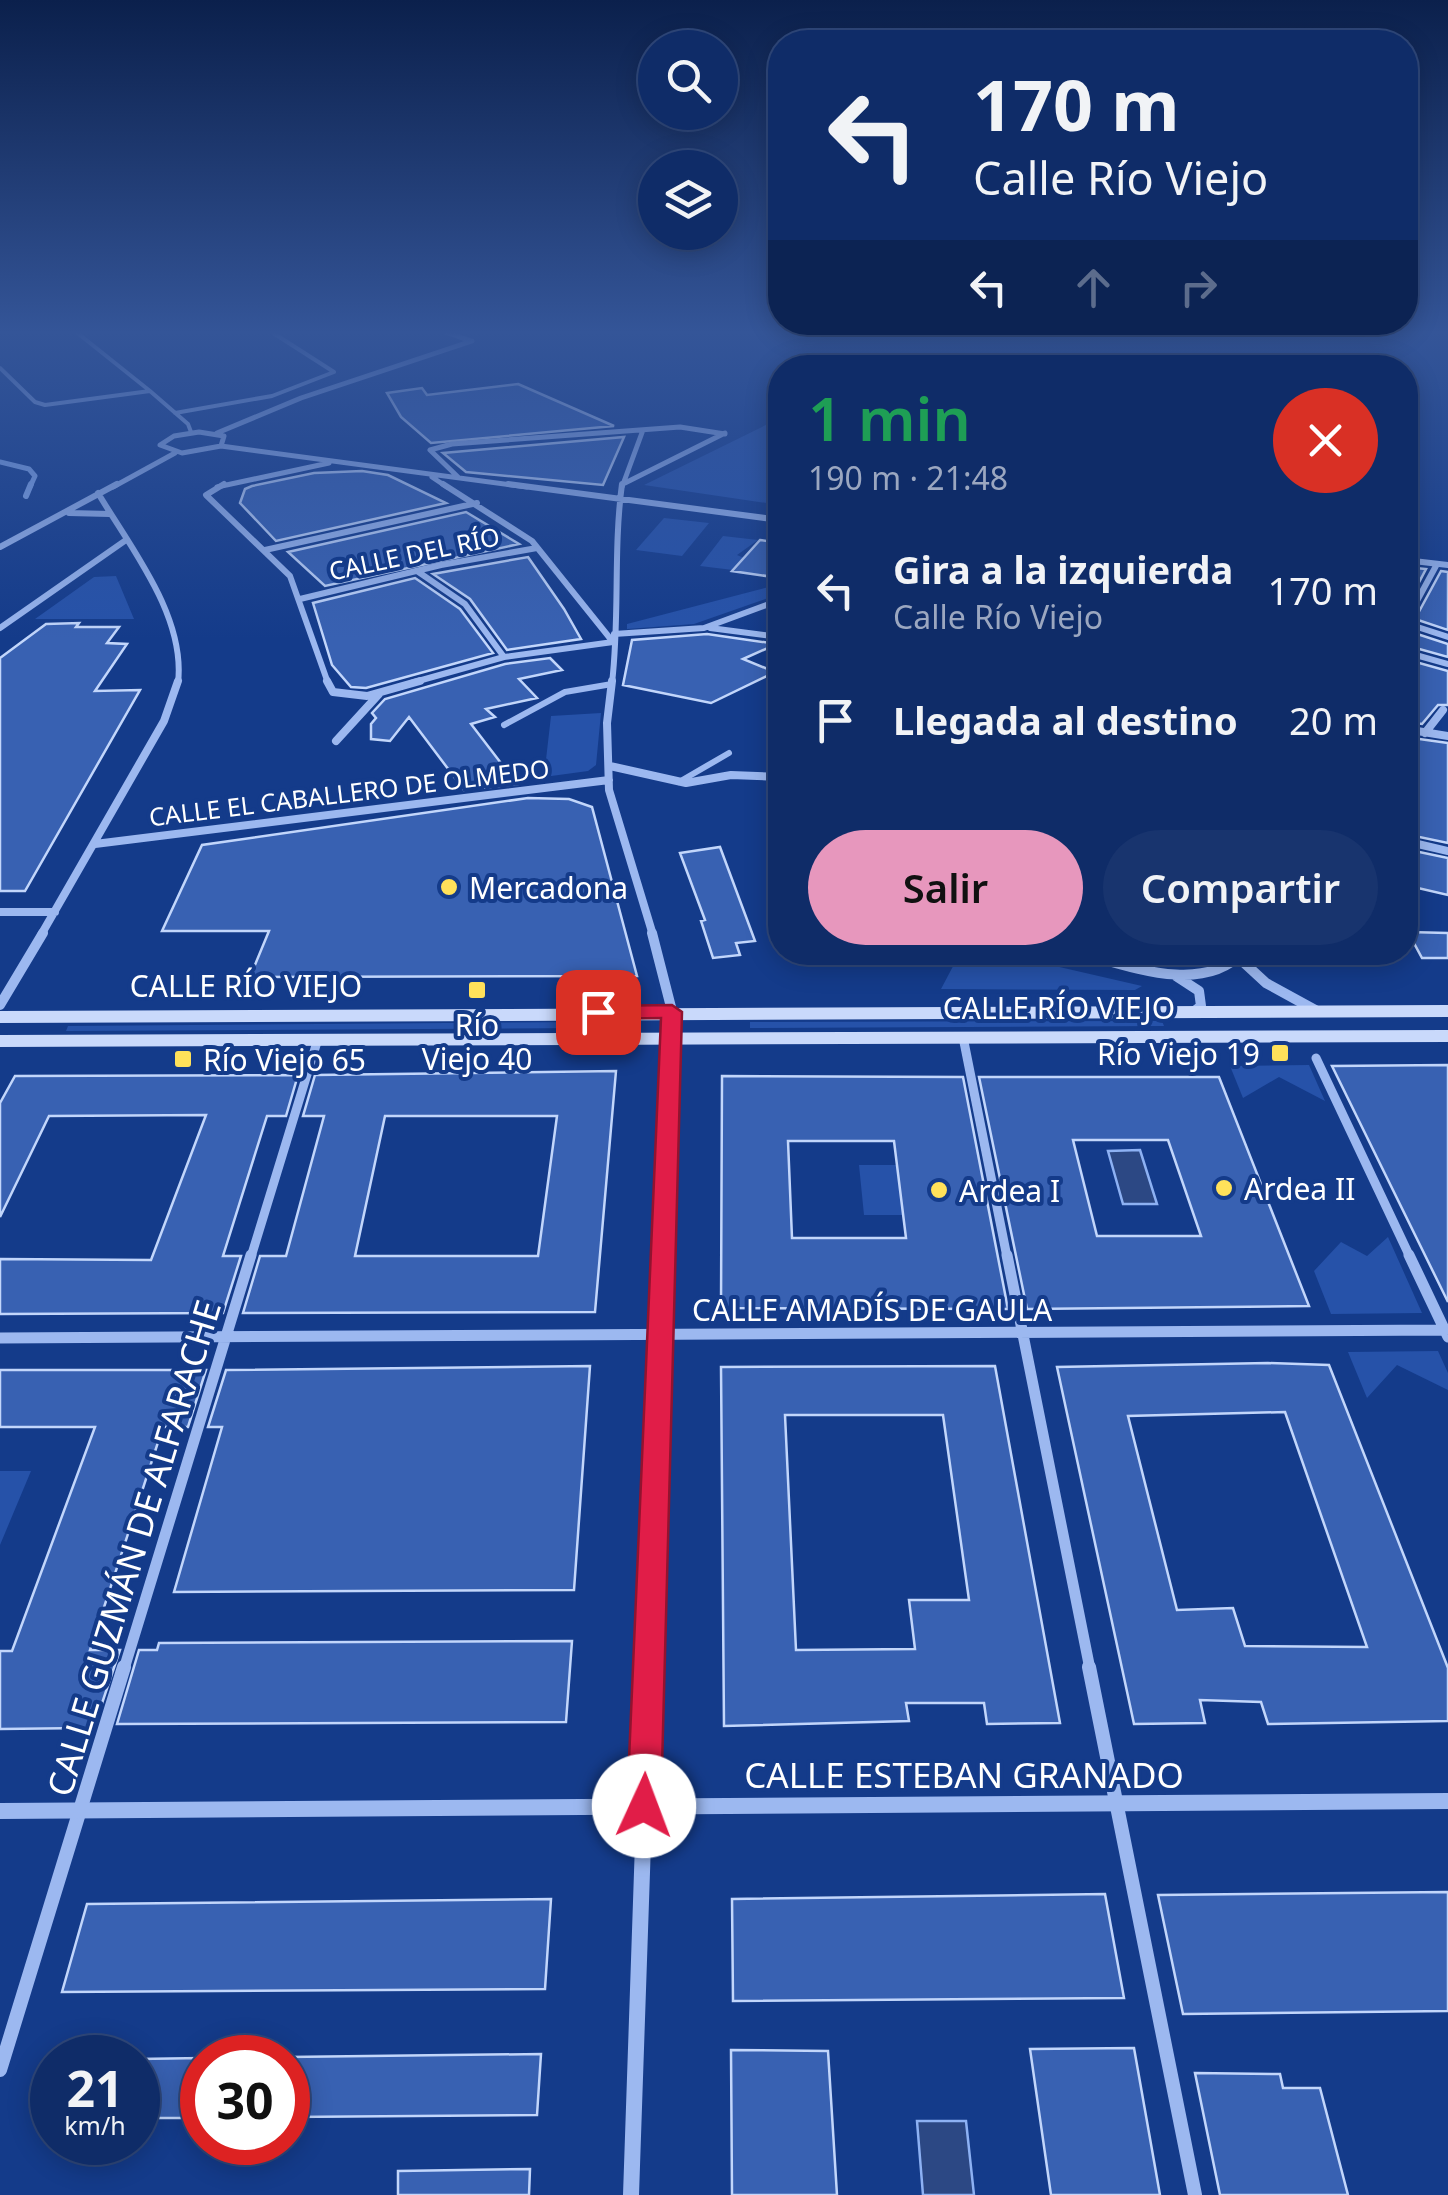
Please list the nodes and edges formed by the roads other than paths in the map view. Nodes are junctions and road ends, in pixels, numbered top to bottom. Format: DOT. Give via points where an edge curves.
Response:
graph roads {
  1 [pos="187,433"];
  2 [pos="218,433"];
  3 [pos="596,433"];
  4 [pos="641,433"];
  5 [pos="725,433"];
  6 [pos="221,446"];
  7 [pos="176,453"];
  8 [pos="338,461"];
  9 [pos="423,473"];
  10 [pos="459,478"];
  11 [pos="626,483"];
  12 [pos="98,493"];
  13 [pos="620,498"];
  14 [pos="477,503"];
  15 [pos="58,514"];
  16 [pos="110,514"];
  17 [pos="768,518"];
  18 [pos="126,540"];
  19 [pos="0,547"];
  20 [pos="537,548"];
  21 [pos="264,550"];
  22 [pos="1418,562"];
  23 [pos="1437,564"];
  24 [pos="1448,565"];
  25 [pos="417,571"];
  26 [pos="300,599"];
  27 [pos="1418,599"];
  28 [pos="768,604"];
  29 [pos="1418,627"];
  30 [pos="0,628"];
  31 [pos="704,628"];
  32 [pos="768,636"];
  33 [pos="1448,637"];
  34 [pos="613,638"];
  35 [pos="504,656"];
  36 [pos="1418,656"];
  37 [pos="1448,664"];
  38 [pos="612,684"];
  39 [pos="380,693"];
  40 [pos="1446,707"];
  41 [pos="504,725"];
  42 [pos="1418,731"];
  43 [pos="1425,732"];
  44 [pos="1448,736"];
  45 [pos="336,741"];
  46 [pos="730,753"];
  47 [pos="610,766"];
  48 [pos="768,777"];
  49 [pos="609,780"];
  50 [pos="679,782"];
  51 [pos="95,844"];
  52 [pos="1418,844"];
  53 [pos="1448,851"];
  54 [pos="0,912"];
  55 [pos="55,912"];
  56 [pos="1135,965"];
  57 [pos="1229,965"];
  58 [pos="1251,965"];
  59 [pos="1166,972"];
  60 [pos="0,1004"];
  61 [pos="672,1012"];
  62 [pos="1320,1012"];
  63 [pos="1448,1012"];
  64 [pos="1192,1013"];
  65 [pos="0,1017"];
  66 [pos="1448,1036"];
  67 [pos="670,1038"];
  68 [pos="963,1038"];
  69 [pos="0,1041"];
  70 [pos="317,1042"];
  71 [pos="1316,1058"];
  72 [pos="660,1334"];
  73 [pos="1022,1334"];
  74 [pos="1446,1334"];
  75 [pos="227,1337"];
  76 [pos="0,1338"];
  77 [pos="1448,1801"];
  78 [pos="1116,1803"];
  79 [pos="644,1806"];
  80 [pos="81,1810"];
  81 [pos="0,1811"];
  82 [pos="0,2070"];
  83 [pos="632,2195"];
  84 [pos="1195,2195"];
  1 -- 7 [label="street" via="162,442"];
  2 -- 6 [label="street" via="226,439"];
  3 -- 10 [label="street" via="430,450"];
  4 -- 11 [label="street"];
  5 -- 11 [label="street"];
  6 -- 7 [label="street"];
  6 -- 8 [label="street"];
  7 -- 12 [label="street"];
  8 -- 9 [label="street"];
  8 -- 21 [label="street" via="208,489 208,498"];
  9 -- 10 [label="street"];
  9 -- 14 [label="street"];
  10 -- 13 [label="street"];
  11 -- 13 [label="street"];
  12 -- 15 [label="street"];
  12 -- 16 [label="street"];
  13 -- 17 [label="street"];
  13 -- 34 [label="street"];
  14 -- 20 [label="street"];
  14 -- 21 [label="street"];
  15 -- 16 [label="street"];
  15 -- 19 [label="street"];
  16 -- 18 [label="street"];
  18 -- 30 [label="street"];
  18 -- 51 [label="street" via="171,634 179,675 172,703"];
  20 -- 25 [label="street, CALLE DEL RÍO"];
  20 -- 34 [label="street"];
  21 -- 26 [label="street" via="290,576"];
  22 -- 23 [label="street"];
  23 -- 24 [label="street"];
  23 -- 27 [label="street"];
  25 -- 26 [label="street, CALLE DEL RÍO"];
  25 -- 35 [label="street" via="465,604"];
  26 -- 39 [label="street" via="320,672 333,692"];
  28 -- 31 [label="street"];
  29 -- 33 [label="street"];
  31 -- 32 [label="street"];
  31 -- 34 [label="street"];
  34 -- 35 [label="street"];
  34 -- 38 [label="street"];
  35 -- 39 [label="street"];
  36 -- 37 [label="street"];
  38 -- 41 [label="lane" via="565,692"];
  38 -- 47 [label="street"];
  39 -- 45 [label="street"];
  40 -- 43 [label="street"];
  42 -- 43 [label="street"];
  43 -- 44 [label="street"];
  46 -- 50 [label="lane"];
  47 -- 49 [label="street"];
  47 -- 50 [label="street"];
  48 -- 50 [label="street"];
  49 -- 51 [label="street, CALLE EL CABALLERO DE OLMEDO"];
  49 -- 61 [label="street"];
  51 -- 55 [label="street"];
  52 -- 53 [label="street"];
  54 -- 55 [label="street"];
  55 -- 60 [label="street"];
  56 -- 59 [label="street, CALLE RÍO VIEJO"];
  57 -- 59 [label="street, CALLE RÍO VIEJO" via="1216,974"];
  58 -- 62 [label="street" via="1277,990"];
  59 -- 64 [label="street, CALLE RÍO VIEJO" via="1200,991 1201,1006"];
  61 -- 64 [label="main road, CALLE RÍO VIEJO"];
  61 -- 65 [label="main road, CALLE RÍO VIEJO"];
  61 -- 67 [label="street"];
  62 -- 63 [label="main road, CALLE RÍO VIEJO"];
  62 -- 64 [label="main road, CALLE RÍO VIEJO"];
  66 -- 68 [label="main road, CALLE RÍO VIEJO"];
  67 -- 68 [label="main road, CALLE RÍO VIEJO"];
  67 -- 70 [label="main road, CALLE RÍO VIEJO"];
  67 -- 72 [label="street"];
  68 -- 73 [label="street"];
  69 -- 70 [label="main road, CALLE RÍO VIEJO"];
  70 -- 75 [label="street, CALLE GUZMÁN DE ALFARACHE"];
  71 -- 74 [label="street"];
  72 -- 73 [label="street, CALLE AMADÍS DE GAULA"];
  72 -- 75 [label="street, CALLE AMADÍS DE GAULA"];
  72 -- 79 [label="street"];
  73 -- 74 [label="street, CALLE AMADÍS DE GAULA"];
  73 -- 78 [label="street"];
  75 -- 76 [label="street, CALLE AMADÍS DE GAULA"];
  75 -- 80 [label="street, CALLE GUZMÁN DE ALFARACHE"];
  77 -- 78 [label="street, CALLE ESTEBAN GRANADO"];
  78 -- 79 [label="street, CALLE ESTEBAN GRANADO"];
  78 -- 84 [label="street"];
  79 -- 80 [label="street, CALLE ESTEBAN GRANADO"];
  79 -- 83 [label="street"];
  80 -- 81 [label="street, CALLE ESTEBAN GRANADO"];
  80 -- 82 [label="street, CALLE GUZMÁN DE ALFARACHE"];
}
